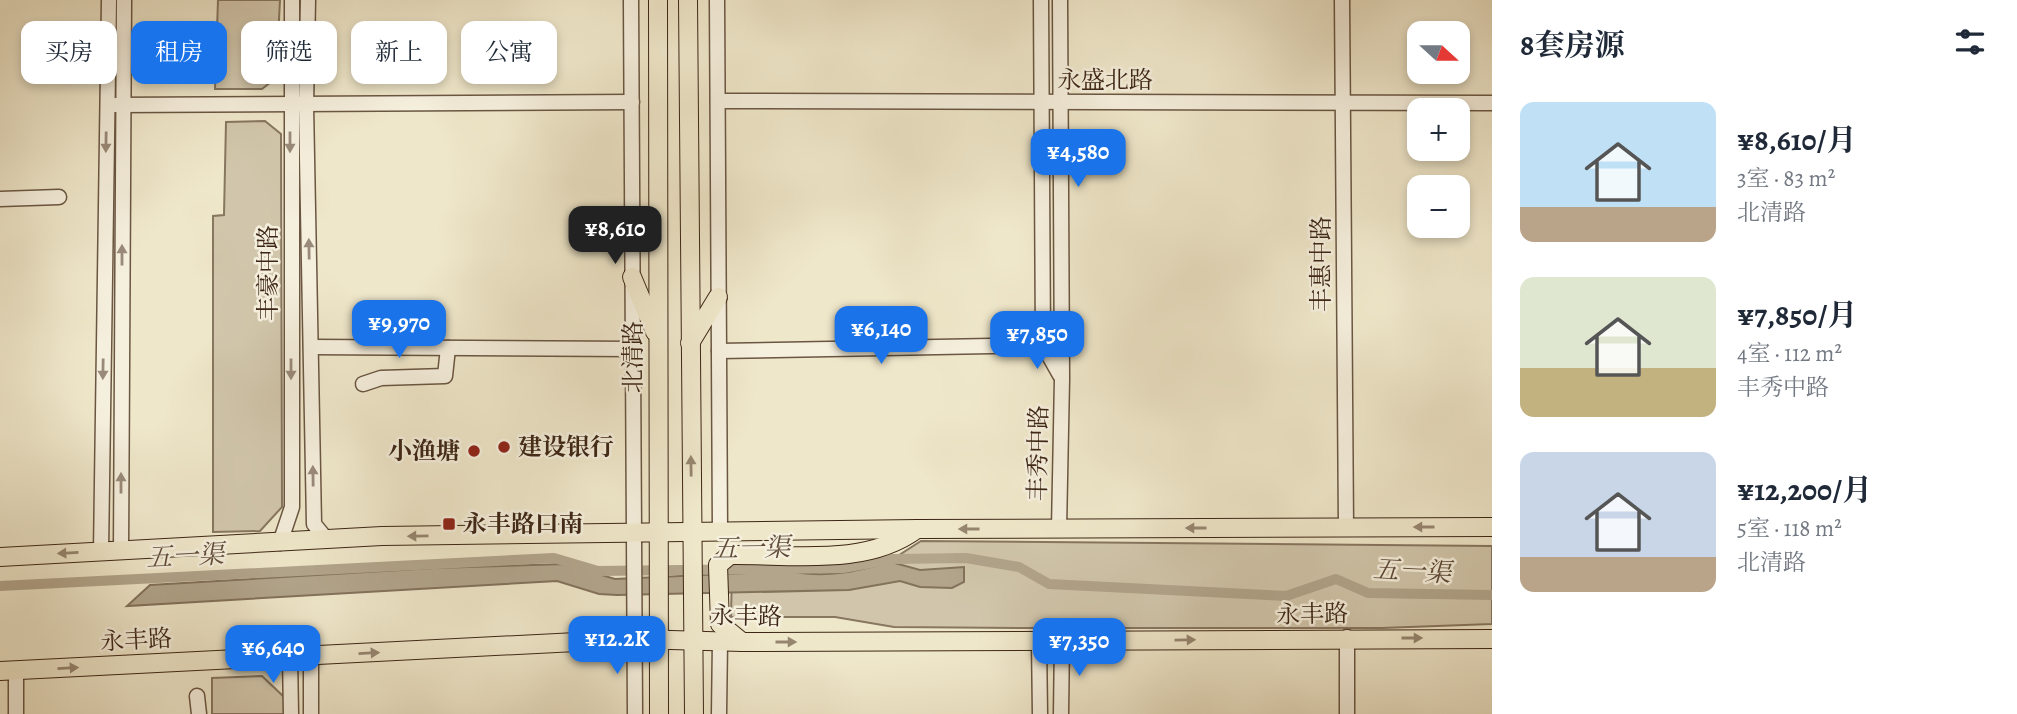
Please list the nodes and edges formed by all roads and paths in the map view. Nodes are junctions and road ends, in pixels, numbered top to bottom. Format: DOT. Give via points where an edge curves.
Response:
graph roads {
  1 [pos="109,0"];
  2 [pos="124,0"];
  3 [pos="292,0"];
  4 [pos="308,0"];
  5 [pos="631,0"];
  6 [pos="658,0"];
  7 [pos="688,0"];
  8 [pos="717,0"];
  9 [pos="1041,0"];
  10 [pos="1060,0"];
  11 [pos="1342,0"];
  12 [pos="718,101"];
  13 [pos="632,102"];
  14 [pos="1041,102"];
  15 [pos="1060,102"];
  16 [pos="1342,103"];
  17 [pos="1492,103"];
  18 [pos="106,105"];
  19 [pos="290,105"];
  20 [pos="306,105"];
  21 [pos="123,106"];
  22 [pos="59,197"];
  23 [pos="0,199"];
  24 [pos="632,277"];
  25 [pos="718,297"];
  26 [pos="658,339"];
  27 [pos="690,343"];
  28 [pos="1043,345"];
  29 [pos="311,347"];
  30 [pos="448,348"];
  31 [pos="632,349"];
  32 [pos="719,351"];
  33 [pos="1062,379"];
  34 [pos="363,384"];
  35 [pos="1492,527"];
  36 [pos="1346,528"];
  37 [pos="917,529"];
  38 [pos="1059,529"];
  39 [pos="634,532"];
  40 [pos="657,533"];
  41 [pos="719,533"];
  42 [pos="692,534"];
  43 [pos="327,540"];
  44 [pos="280,543"];
  45 [pos="121,551"];
  46 [pos="101,552"];
  47 [pos="0,557"];
  48 [pos="1347,638"];
  49 [pos="635,639"];
  50 [pos="693,639"];
  51 [pos="1492,639"];
  52 [pos="658,640"];
  53 [pos="720,641"];
  54 [pos="1039,641"];
  55 [pos="1062,641"];
  56 [pos="743,642"];
  57 [pos="290,656"];
  58 [pos="311,656"];
  59 [pos="8,671"];
  60 [pos="197,696"];
  61 [pos="16,714"];
  62 [pos="199,714"];
  63 [pos="290,714"];
  64 [pos="312,714"];
  65 [pos="635,714"];
  66 [pos="659,714"];
  67 [pos="694,714"];
  68 [pos="719,714"];
  69 [pos="1040,714"];
  70 [pos="1061,714"];
  71 [pos="1347,714"];
  1 -- 18 [label="street"];
  2 -- 21 [label="street"];
  3 -- 19 [label="street, 丰豪中路"];
  4 -- 20 [label="street, 丰豪中路"];
  5 -- 13 [label="street, 北清路"];
  6 -- 26 [label="main road, 北清路"];
  7 -- 27 [label="main road"];
  8 -- 12 [label="street"];
  9 -- 14 [label="street, 丰秀中路"];
  10 -- 15 [label="street, 丰秀中路"];
  11 -- 16 [label="street, 丰惠中路"];
  12 -- 14 [label="street, 永盛北路"];
  12 -- 25 [label="street"];
  13 -- 20 [label="street"];
  13 -- 24 [label="street, 北清路"];
  14 -- 15 [label="street, 永盛北路"];
  14 -- 28 [label="street, 丰秀中路"];
  15 -- 16 [label="street, 永盛北路"];
  15 -- 33 [label="street, 丰秀中路"];
  16 -- 17 [label="street, 永盛北路"];
  16 -- 36 [label="street, 丰惠中路"];
  18 -- 21 [label="street"];
  18 -- 46 [label="street, one-way"];
  19 -- 20 [label="street"];
  19 -- 21 [label="street"];
  19 -- 44 [label="street, 丰豪中路, one-way" via="292,507"];
  29 -- 20 [label="street, 丰豪中路, one-way"];
  45 -- 21 [label="street, one-way"];
  22 -- 23 [label="street"];
  24 -- 26 [label="main road"];
  24 -- 31 [label="street, 北清路"];
  25 -- 27 [label="main road"];
  25 -- 32 [label="street"];
  26 -- 40 [label="main road, 北清路"];
  42 -- 27 [label="main road, one-way"];
  28 -- 32 [label="street"];
  28 -- 33 [label="street, 丰秀中路"];
  29 -- 30 [label="street"];
  43 -- 29 [label="street, 丰豪中路, one-way" via="314,524"];
  30 -- 31 [label="street"];
  30 -- 34 [label="street" via="445,376 382,378"];
  31 -- 39 [label="street, 北清路"];
  32 -- 41 [label="street"];
  33 -- 38 [label="street, 丰秀中路"];
  35 -- 36 [label="main road, one-way"];
  36 -- 38 [label="main road, one-way"];
  38 -- 37 [label="main road, one-way"];
  37 -- 41 [label="main road"];
  37 -- 56 [label="main road" via="898,543 860,555 730,555 718,565 718,614 728,633"];
  39 -- 40 [label="main road"];
  39 -- 43 [label="main road, one-way"];
  39 -- 49 [label="street, 北清路"];
  40 -- 42 [label="main road"];
  40 -- 52 [label="main road, 北清路"];
  41 -- 42 [label="main road"];
  42 -- 50 [label="main road"];
  43 -- 44 [label="main road"];
  44 -- 45 [label="main road"];
  45 -- 46 [label="main road"];
  46 -- 47 [label="main road, one-way"];
  48 -- 51 [label="main road, 永丰路, one-way"];
  55 -- 48 [label="main road, 永丰路, one-way"];
  48 -- 71 [label="street"];
  49 -- 52 [label="main road, 永丰路"];
  58 -- 49 [label="main road, 永丰路, one-way"];
  49 -- 65 [label="street"];
  50 -- 52 [label="main road, 永丰路"];
  50 -- 53 [label="main road, 永丰路"];
  50 -- 67 [label="main road"];
  52 -- 66 [label="main road, 北清路"];
  53 -- 56 [label="main road, 永丰路"];
  53 -- 68 [label="street"];
  54 -- 55 [label="main road, 永丰路"];
  56 -- 54 [label="main road, 永丰路, one-way"];
  54 -- 69 [label="street"];
  55 -- 70 [label="street"];
  57 -- 58 [label="main road, 永丰路"];
  59 -- 57 [label="main road, 永丰路, one-way"];
  57 -- 63 [label="street"];
  58 -- 64 [label="street"];
  59 -- 61 [label="street"];
  60 -- 62 [label="street"];
}
